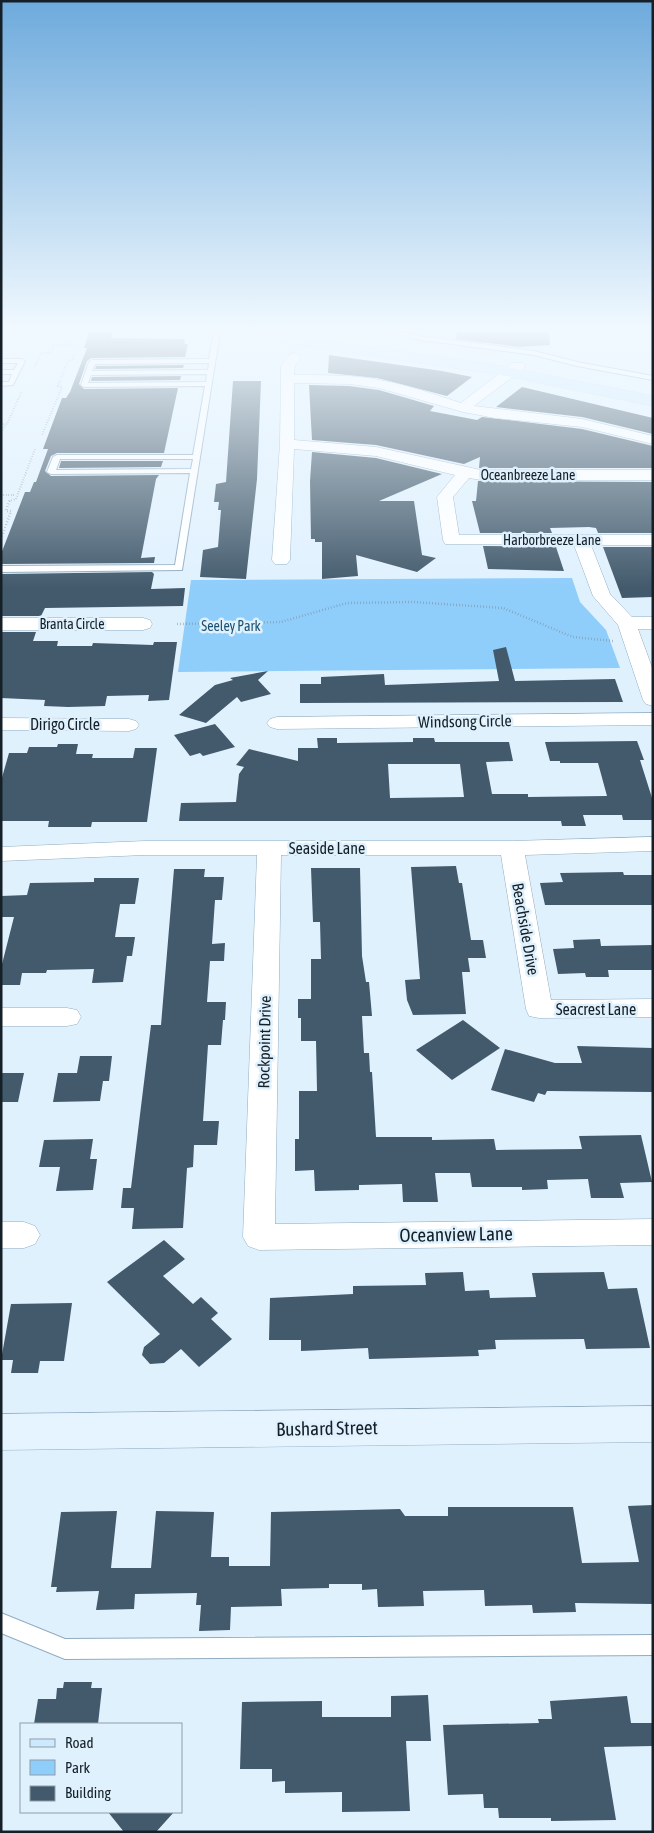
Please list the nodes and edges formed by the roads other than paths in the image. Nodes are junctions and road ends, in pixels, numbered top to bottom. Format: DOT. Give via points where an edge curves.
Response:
graph roads {
  1 [pos="203,418"];
  2 [pos="286,418"];
  3 [pos="529,418"];
  4 [pos="653,440"];
  5 [pos="286,444"];
  6 [pos="197,456"];
  7 [pos="195,472"];
  8 [pos="465,473"];
  9 [pos="653,475"];
  10 [pos="581,540"];
  11 [pos="653,540"];
  12 [pos="281,560"];
  13 [pos="1,569"];
  14 [pos="653,622"];
  15 [pos="628,623"];
  16 [pos="1,624"];
  17 [pos="143,624"];
  18 [pos="653,700"];
  19 [pos="653,719"];
  20 [pos="277,723"];
  21 [pos="1,724"];
  22 [pos="129,725"];
  23 [pos="653,844"];
  24 [pos="269,848"];
  25 [pos="512,848"];
  26 [pos="1,854"];
  27 [pos="653,1008"];
  28 [pos="539,1009"];
  29 [pos="67,1017"];
  30 [pos="1,1018"];
  31 [pos="653,1232"];
  32 [pos="259,1237"];
  33 [pos="653,1424"];
  34 [pos="1,1432"];
  35 [pos="1,1623"];
  36 [pos="653,1645"];
  1 -- 6 [label="lane"];
  2 -- 5 [label="street"];
  3 -- 4 [label="street" via="582,423"];
  5 -- 8 [label="street, Oceanbreeze Lane" via="324,444 372,450"];
  5 -- 12 [label="street"];
  6 -- 7 [label="lane"];
  6 -- 7 [label="lane" via="57,457 51,472"];
  7 -- 13 [label="lane" via="179,568"];
  8 -- 9 [label="street, Oceanbreeze Lane" via="502,476"];
  8 -- 10 [label="street, Harborbreeze Lane" via="445,497 450,540"];
  10 -- 11 [label="street, Harborbreeze Lane"];
  10 -- 15 [label="street" via="602,596"];
  14 -- 15 [label="street"];
  15 -- 18 [label="street"];
  16 -- 17 [label="street, Branta Circle"];
  19 -- 20 [label="street, Windsong Circle"];
  21 -- 22 [label="street, Dirigo Circle"];
  23 -- 25 [label="street, Seaside Lane"];
  24 -- 25 [label="street, Seaside Lane"];
  24 -- 26 [label="street, Seaside Lane" via="145,848"];
  24 -- 32 [label="street, Rockpoint Drive"];
  25 -- 28 [label="street, Beachside Drive"];
  27 -- 28 [label="street, Seacrest Lane"];
  29 -- 30 [label="street"];
  31 -- 32 [label="street, Oceanview Lane"];
  33 -- 34 [label="street, Bushard Street"];
  35 -- 36 [label="lane" via="65,1649"];
}
